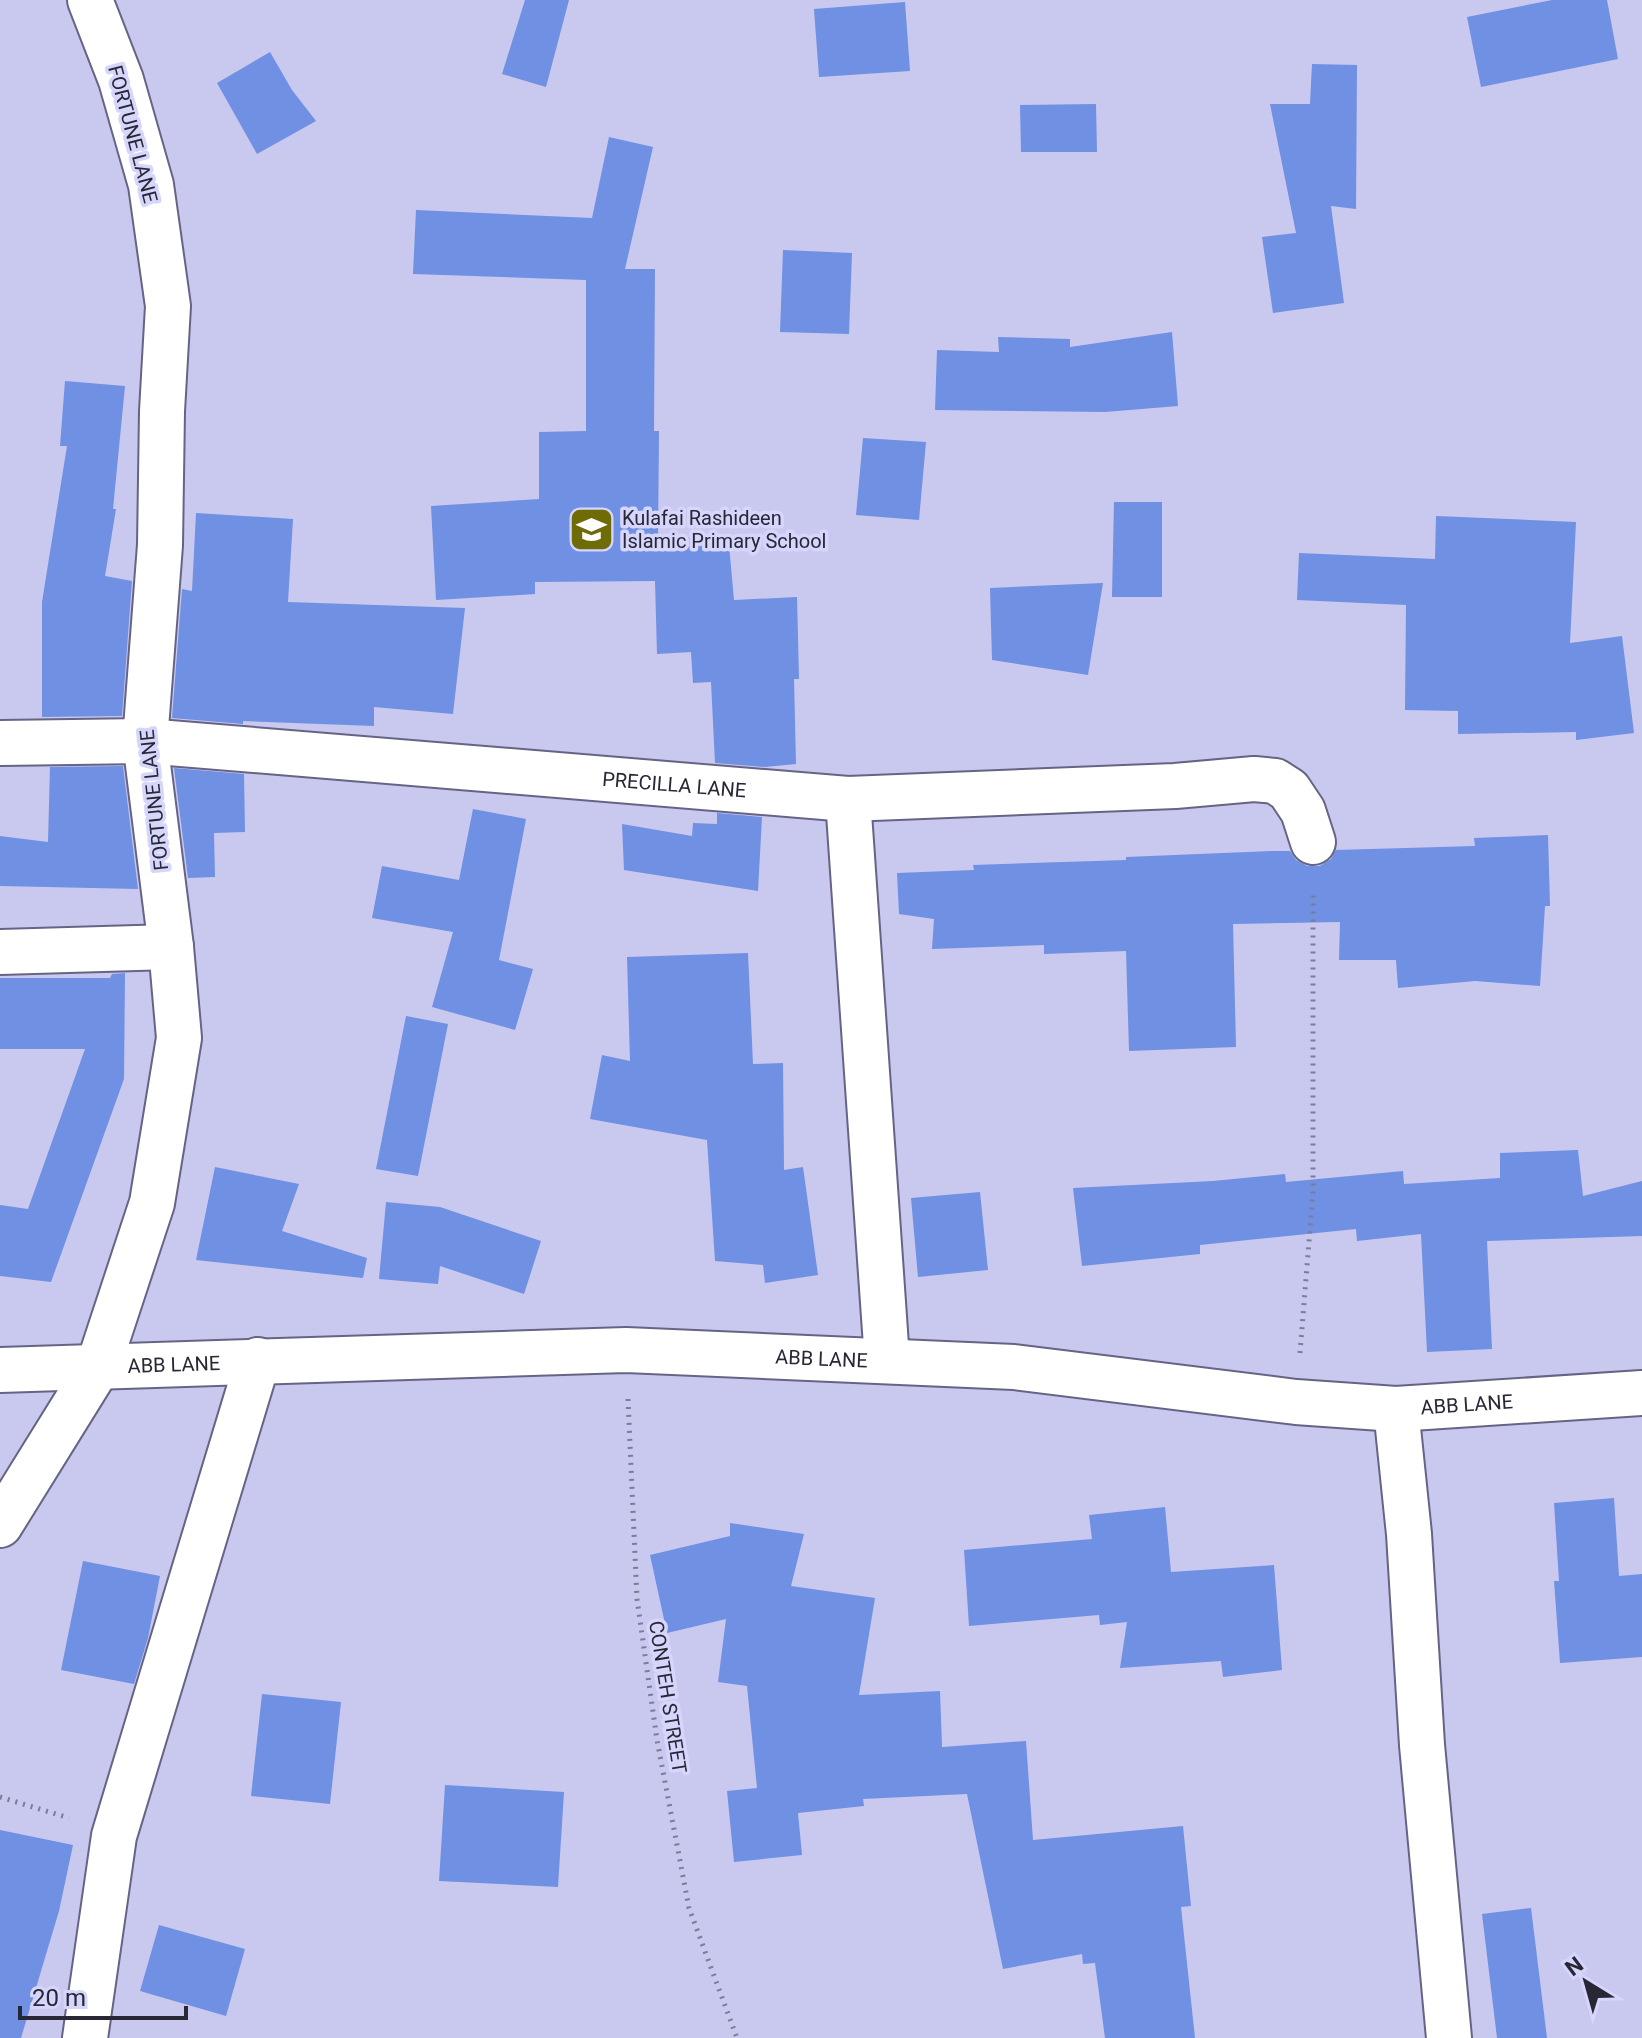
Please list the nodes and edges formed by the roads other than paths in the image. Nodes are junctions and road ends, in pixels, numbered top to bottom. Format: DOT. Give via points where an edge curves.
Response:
graph roads {
  1 [pos="90,0"];
  2 [pos="145,741"];
  3 [pos="0,743"];
  4 [pos="848,799"];
  5 [pos="1313,842"];
  6 [pos="171,947"];
  7 [pos="0,952"];
  8 [pos="258,1360"];
  9 [pos="887,1360"];
  10 [pos="98,1367"];
  11 [pos="0,1370"];
  12 [pos="1642,1393"];
  13 [pos="1396,1409"];
  14 [pos="0,1525"];
  15 [pos="85,2038"];
  16 [pos="1449,2038"];
  1 -- 2 [label="street, FORTUNE LANE" via="121,80 151,185 168,306 160,545"];
  2 -- 3 [label="street, PRECILLA LANE"];
  2 -- 4 [label="street, PRECILLA LANE"];
  2 -- 6 [label="street, FORTUNE LANE"];
  4 -- 5 [label="street, PRECILLA LANE" via="1265,780 1289,790"];
  4 -- 9 [label="street"];
  6 -- 7 [label="street"];
  6 -- 10 [label="street, FORTUNE LANE" via="179,1038 152,1203"];
  8 -- 9 [label="street, ABB LANE" via="626,1350"];
  8 -- 10 [label="street, ABB LANE"];
  8 -- 15 [label="street" via="114,1836"];
  9 -- 13 [label="street, ABB LANE" via="1014,1367"];
  10 -- 11 [label="street, ABB LANE"];
  10 -- 14 [label="street, FORTUNE LANE"];
  12 -- 13 [label="street, ABB LANE"];
  13 -- 16 [label="street"];
}
